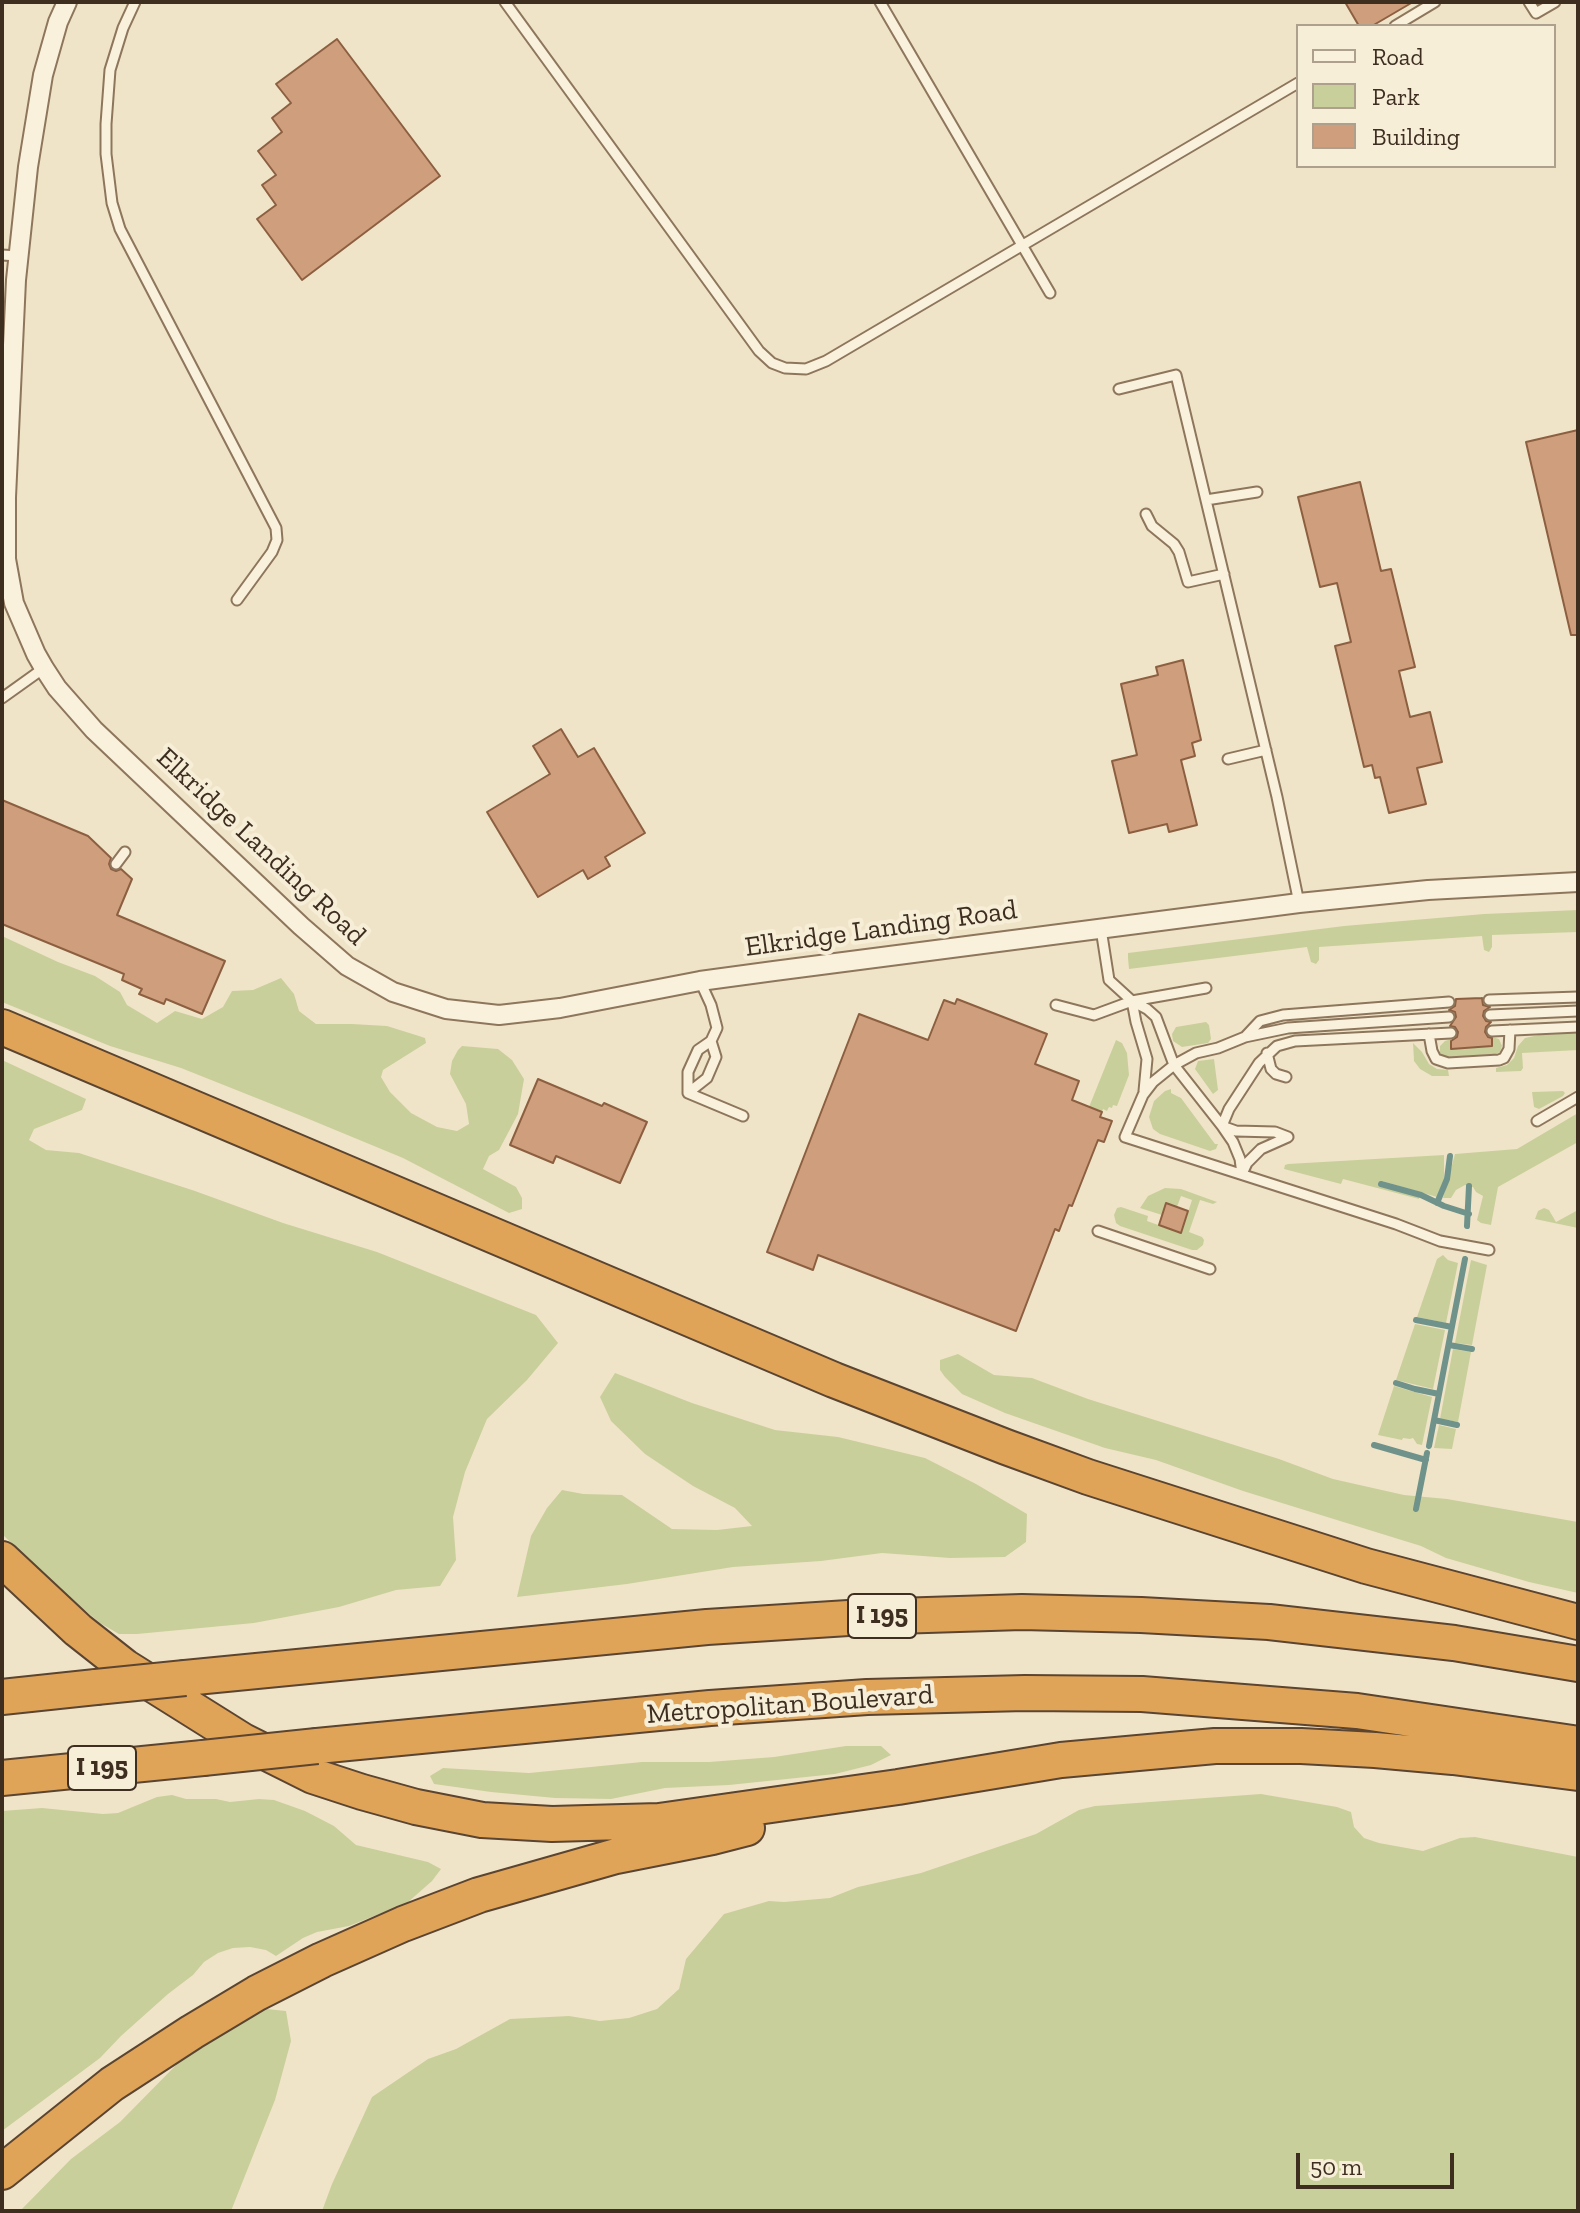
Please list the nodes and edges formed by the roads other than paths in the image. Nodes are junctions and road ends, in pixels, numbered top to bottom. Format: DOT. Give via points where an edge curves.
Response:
graph roads {
  1 [pos="67,2"];
  2 [pos="135,2"];
  3 [pos="505,2"];
  4 [pos="880,2"];
  5 [pos="1435,2"];
  6 [pos="1529,2"];
  7 [pos="1555,2"];
  8 [pos="1398,24"];
  9 [pos="1296,84"];
  10 [pos="1022,245"];
  11 [pos="10,255"];
  12 [pos="1050,293"];
  13 [pos="1119,389"];
  14 [pos="1257,492"];
  15 [pos="1206,500"];
  16 [pos="1146,514"];
  17 [pos="4,534"];
  18 [pos="1224,574"];
  19 [pos="237,600"];
  20 [pos="44,668"];
  21 [pos="2,698"];
  22 [pos="1266,750"];
  23 [pos="1228,759"];
  24 [pos="125,852"];
  25 [pos="116,864"];
  26 [pos="1578,882"];
  27 [pos="1299,903"];
  28 [pos="1101,929"];
  29 [pos="700,981"];
  30 [pos="1206,988"];
  31 [pos="1578,997"];
  32 [pos="1489,1000"];
  33 [pos="1132,1001"];
  34 [pos="1449,1002"];
  35 [pos="1056,1005"];
  36 [pos="1578,1011"];
  37 [pos="1490,1015"];
  38 [pos="1449,1017"];
  39 [pos="2,1027"];
  40 [pos="1578,1027"];
  41 [pos="1510,1030"];
  42 [pos="1492,1031"];
  43 [pos="1451,1033"];
  44 [pos="1429,1034"];
  45 [pos="1245,1037"];
  46 [pos="711,1041"];
  47 [pos="1267,1053"];
  48 [pos="1174,1065"];
  49 [pos="1286,1077"];
  50 [pos="688,1093"];
  51 [pos="1143,1095"];
  52 [pos="1578,1097"];
  53 [pos="743,1116"];
  54 [pos="1537,1121"];
  55 [pos="1222,1126"];
  56 [pos="1242,1174"];
  57 [pos="1098,1231"];
  58 [pos="1489,1250"];
  59 [pos="1210,1269"];
  60 [pos="2,1559"];
  61 [pos="1578,1622"];
  62 [pos="1578,1664"];
  63 [pos="2,1697"];
  64 [pos="1578,1744"];
  65 [pos="1578,1773"];
  66 [pos="2,1778"];
  67 [pos="898,1787"];
  68 [pos="2,2172"];
  1 -- 11 [label="street, Elkridge Landing Road" via="43,75"];
  2 -- 19 [label="lane" via="110,70 106,154 112,203 120,229 276,528 272,552"];
  3 -- 10 [label="lane" via="772,363 806,369 826,361"];
  4 -- 10 [label="lane"];
  5 -- 8 [label="lane"];
  6 -- 7 [label="lane" via="1536,13"];
  9 -- 10 [label="lane"];
  10 -- 12 [label="lane"];
  11 -- 17 [label="street, Elkridge Landing Road"];
  13 -- 15 [label="lane" via="1176,375"];
  14 -- 15 [label="lane"];
  15 -- 18 [label="lane"];
  16 -- 18 [label="lane" via="1179,552 1188,582"];
  17 -- 20 [label="street, Elkridge Landing Road" via="14,603"];
  18 -- 22 [label="lane"];
  20 -- 21 [label="lane"];
  20 -- 29 [label="street, Elkridge Landing Road" via="94,730 301,926 347,966 393,992 446,1009 499,1015"];
  22 -- 23 [label="lane"];
  22 -- 27 [label="lane"];
  24 -- 25 [label="lane"];
  26 -- 27 [label="street, Elkridge Landing Road"];
  27 -- 28 [label="street, Elkridge Landing Road"];
  28 -- 29 [label="street, Elkridge Landing Road"];
  28 -- 33 [label="lane" via="1109,980"];
  29 -- 46 [label="lane" via="717,1028"];
  30 -- 33 [label="lane"];
  31 -- 32 [label="lane"];
  33 -- 35 [label="lane" via="1094,1015"];
  33 -- 48 [label="lane" via="1156,1017"];
  33 -- 51 [label="lane" via="1147,1059"];
  34 -- 45 [label="lane" via="1283,1015 1260,1021"];
  36 -- 37 [label="lane"];
  38 -- 45 [label="lane" via="1288,1028"];
  39 -- 61 [label="highway" via="834,1380 991,1441 1366,1566"];
  40 -- 41 [label="lane"];
  41 -- 42 [label="lane"];
  41 -- 44 [label="lane" via="1504,1058 1461,1063 1436,1059"];
  43 -- 44 [label="lane"];
  44 -- 47 [label="lane" via="1288,1041"];
  45 -- 48 [label="lane"];
  46 -- 50 [label="lane" via="698,1050 688,1072"];
  46 -- 50 [label="lane" via="716,1057 707,1078"];
  47 -- 49 [label="lane" via="1271,1069"];
  47 -- 55 [label="lane"];
  48 -- 51 [label="lane"];
  48 -- 55 [label="lane"];
  50 -- 53 [label="lane"];
  51 -- 56 [label="lane" via="1125,1137"];
  52 -- 54 [label="lane"];
  55 -- 56 [label="lane"];
  55 -- 56 [label="lane" via="1288,1137 1261,1149"];
  56 -- 58 [label="lane" via="1440,1241"];
  57 -- 59 [label="lane"];
  60 -- 67 [label="highway" via="125,1667 243,1741 313,1776 416,1807 482,1820 604,1824"];
  62 -- 63 [label="highway, I 195, bridge" via="1439,1641 1269,1622 1022,1612 707,1627"];
  64 -- 66 [label="highway, Metropolitan Boulevard / I 195, bridge" via="1343,1710 1142,1694 1025,1693 726,1706"];
  65 -- 67 [label="highway" via="1375,1750 1215,1746 1061,1760"];
  67 -- 68 [label="highway" via="712,1837 616,1856 479,1895 403,1924 257,1993 192,2032 112,2084"];
}
